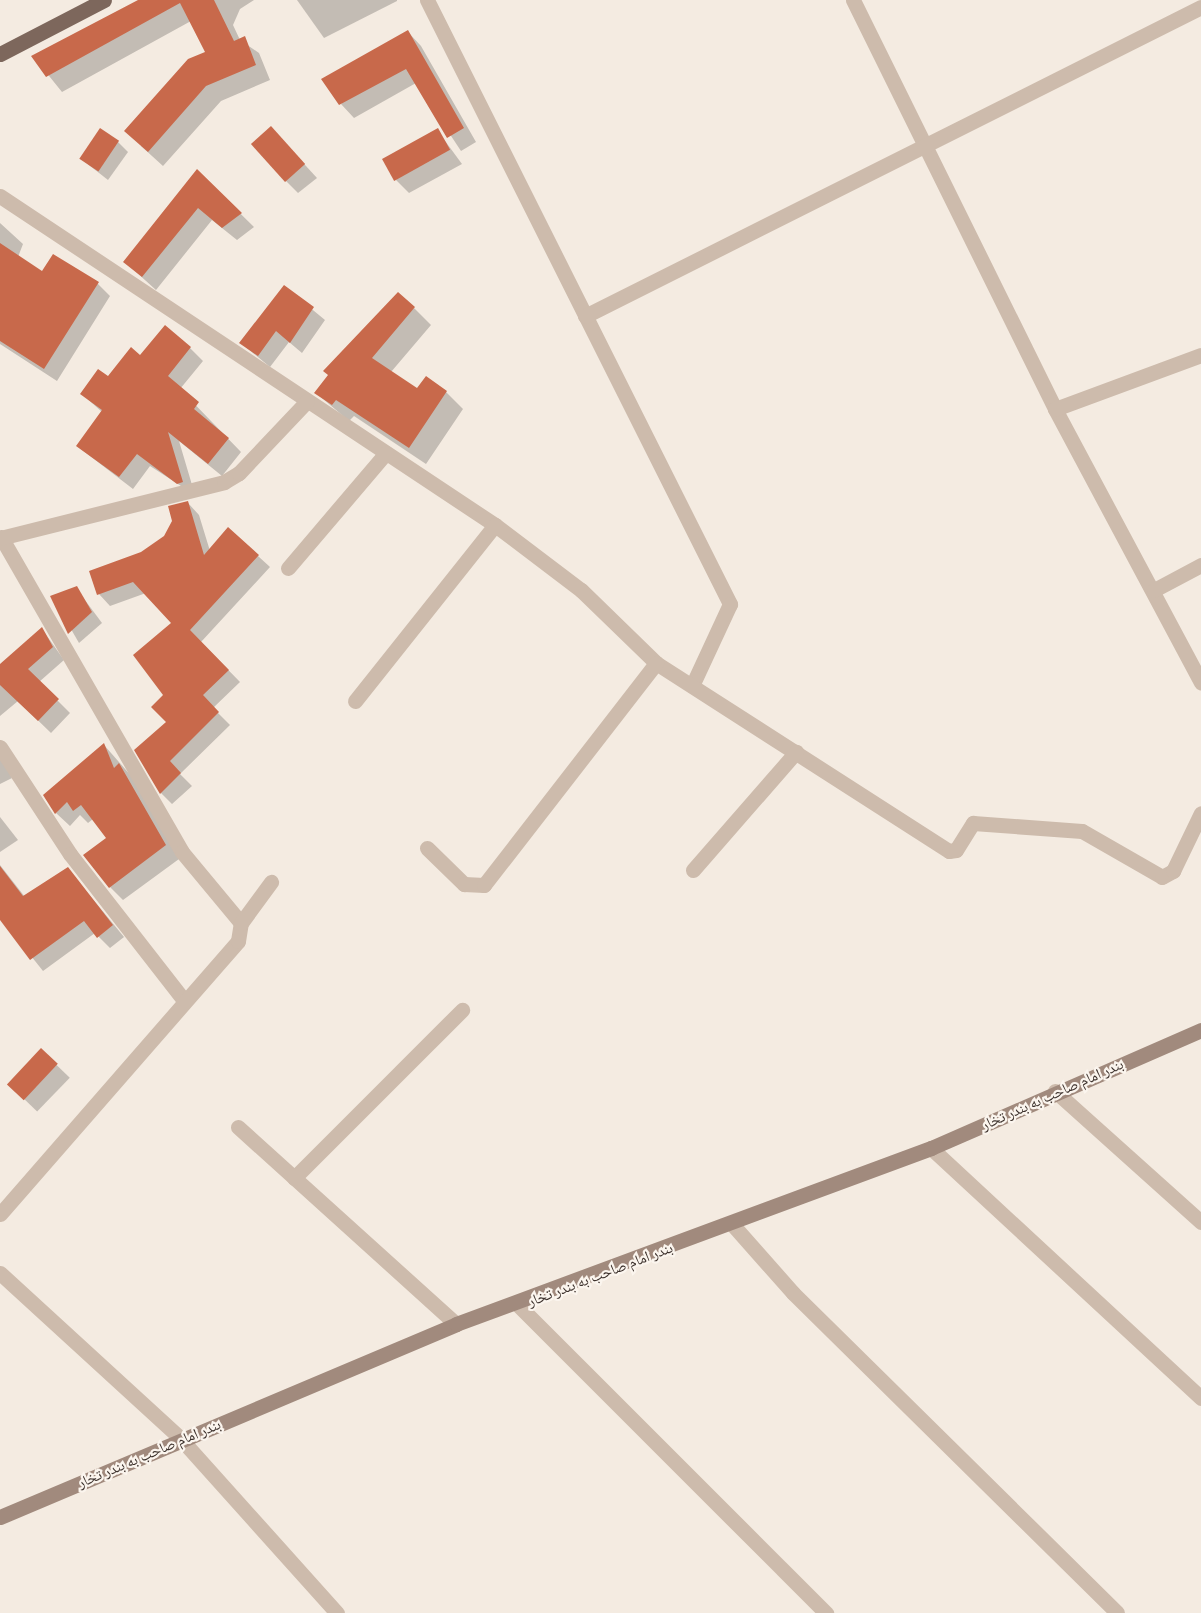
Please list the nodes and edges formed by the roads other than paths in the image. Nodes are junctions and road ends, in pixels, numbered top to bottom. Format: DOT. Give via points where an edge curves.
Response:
graph roads {
  1 [pos="104,0"];
  2 [pos="428,0"];
  3 [pos="853,0"];
  4 [pos="1201,7"];
  5 [pos="0,54"];
  6 [pos="928,146"];
  7 [pos="0,196"];
  8 [pos="585,316"];
  9 [pos="1201,354"];
  10 [pos="307,401"];
  11 [pos="1055,409"];
  12 [pos="386,453"];
  13 [pos="495,525"];
  14 [pos="0,538"];
  15 [pos="1201,565"];
  16 [pos="288,568"];
  17 [pos="1154,590"];
  18 [pos="656,663"];
  19 [pos="1201,683"];
  20 [pos="692,686"];
  21 [pos="354,701"];
  22 [pos="0,747"];
  23 [pos="796,752"];
  24 [pos="7,773"];
  25 [pos="1201,813"];
  26 [pos="427,848"];
  27 [pos="693,870"];
  28 [pos="271,882"];
  29 [pos="241,923"];
  30 [pos="183,999"];
  31 [pos="462,1010"];
  32 [pos="1201,1030"];
  33 [pos="1055,1091"];
  34 [pos="238,1127"];
  35 [pos="931,1148"];
  36 [pos="294,1178"];
  37 [pos="0,1214"];
  38 [pos="1201,1222"];
  39 [pos="732,1224"];
  40 [pos="0,1273"];
  41 [pos="518,1305"];
  42 [pos="456,1324"];
  43 [pos="1201,1398"];
  44 [pos="180,1438"];
  45 [pos="0,1517"];
  46 [pos="337,1613"];
  47 [pos="826,1613"];
  48 [pos="1117,1613"];
  1 -- 5 [label="main road"];
  2 -- 8 [label="street"];
  3 -- 6 [label="street"];
  4 -- 6 [label="street"];
  6 -- 8 [label="street"];
  6 -- 11 [label="street"];
  7 -- 10 [label="street"];
  8 -- 20 [label="street" via="730,604"];
  9 -- 11 [label="street"];
  10 -- 12 [label="street"];
  10 -- 14 [label="street" via="239,473 224,482"];
  11 -- 17 [label="street"];
  12 -- 13 [label="street"];
  12 -- 16 [label="street"];
  13 -- 18 [label="street" via="581,590"];
  13 -- 21 [label="street"];
  14 -- 29 [label="street" via="182,852"];
  15 -- 17 [label="street"];
  17 -- 19 [label="street"];
  18 -- 20 [label="street"];
  18 -- 26 [label="street" via="484,885 464,884"];
  20 -- 23 [label="street"];
  22 -- 24 [label="street"];
  23 -- 25 [label="street" via="949,851 956,850 973,823 1082,831 1162,877 1173,871"];
  23 -- 27 [label="street"];
  24 -- 30 [label="street"];
  28 -- 29 [label="street"];
  29 -- 30 [label="street" via="238,941"];
  30 -- 37 [label="street"];
  31 -- 36 [label="street"];
  32 -- 33 [label="main road, بندر امام صاحب به بندر تخار"];
  33 -- 35 [label="main road, بندر امام صاحب به بندر تخار"];
  33 -- 38 [label="street"];
  34 -- 36 [label="street"];
  35 -- 39 [label="main road, بندر امام صاحب به بندر تخار"];
  35 -- 43 [label="street"];
  36 -- 42 [label="street"];
  39 -- 41 [label="main road, بندر امام صاحب به بندر تخار"];
  39 -- 48 [label="street" via="793,1293"];
  40 -- 44 [label="street"];
  41 -- 42 [label="main road, بندر امام صاحب به بندر تخار"];
  41 -- 47 [label="street"];
  42 -- 44 [label="main road, بندر امام صاحب به بندر تخار"];
  44 -- 45 [label="main road, بندر امام صاحب به بندر تخار"];
  44 -- 46 [label="street"];
}
